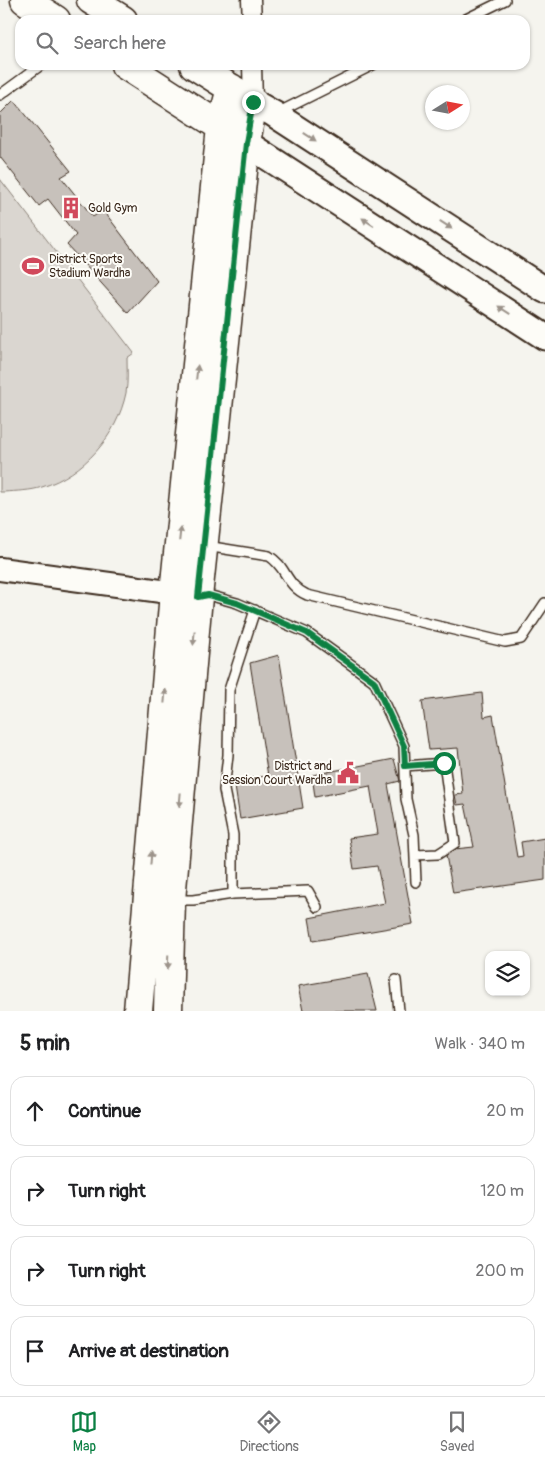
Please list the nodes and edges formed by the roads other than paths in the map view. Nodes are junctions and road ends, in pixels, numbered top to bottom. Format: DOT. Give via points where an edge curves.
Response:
graph roads {
  1 [pos="25,0"];
  2 [pos="91,0"];
  3 [pos="251,0"];
  4 [pos="505,0"];
  5 [pos="48,15"];
  6 [pos="115,15"];
  7 [pos="252,15"];
  8 [pos="474,15"];
  9 [pos="34,70"];
  10 [pos="133,70"];
  11 [pos="202,70"];
  12 [pos="251,70"];
  13 [pos="251,70"];
  14 [pos="357,70"];
  15 [pos="0,95"];
  16 [pos="253,102"];
  17 [pos="221,127"];
  18 [pos="246,143"];
  19 [pos="545,290"];
  20 [pos="545,337"];
  21 [pos="203,546"];
  22 [pos="0,569"];
  23 [pos="186,595"];
  24 [pos="545,603"];
  25 [pos="255,610"];
  26 [pos="405,766"];
  27 [pos="415,855"];
  28 [pos="416,882"];
  29 [pos="233,894"];
  30 [pos="159,899"];
  31 [pos="316,907"];
  32 [pos="396,980"];
  33 [pos="138,1011"];
  34 [pos="168,1011"];
  35 [pos="399,1011"];
  1 -- 5 [label="main road"];
  2 -- 6 [label="main road"];
  3 -- 7 [label="street"];
  4 -- 8 [label="lane"];
  9 -- 15 [label="lane"];
  10 -- 17 [label="main road"];
  11 -- 16 [label="main road"];
  12 -- 16 [label="street"];
  13 -- 16 [label="street"];
  14 -- 16 [label="lane"];
  16 -- 17 [label="main road"];
  16 -- 18 [label="main road"];
  16 -- 19 [label="main road, one-way"];
  17 -- 18 [label="main road"];
  23 -- 17 [label="main road, one-way"];
  20 -- 18 [label="main road, one-way"];
  18 -- 21 [label="main road"];
  21 -- 23 [label="main road"];
  21 -- 24 [label="lane" via="269,556 276,560 294,588 306,595 505,642 522,639"];
  22 -- 23 [label="street"];
  23 -- 25 [label="lane" via="208,595"];
  23 -- 30 [label="main road"];
  25 -- 26 [label="lane" via="307,633 374,681 404,746"];
  25 -- 29 [label="lane" via="229,690 224,790 233,836"];
  26 -- 27 [label="lane" via="406,799"];
  26 -- 27 [label="lane" via="444,763 455,842 438,854"];
  27 -- 28 [label="lane"];
  29 -- 30 [label="lane" via="193,900"];
  29 -- 31 [label="lane" via="308,891"];
  30 -- 33 [label="main road"];
  30 -- 34 [label="main road, one-way"];
  32 -- 35 [label="lane"];
}
